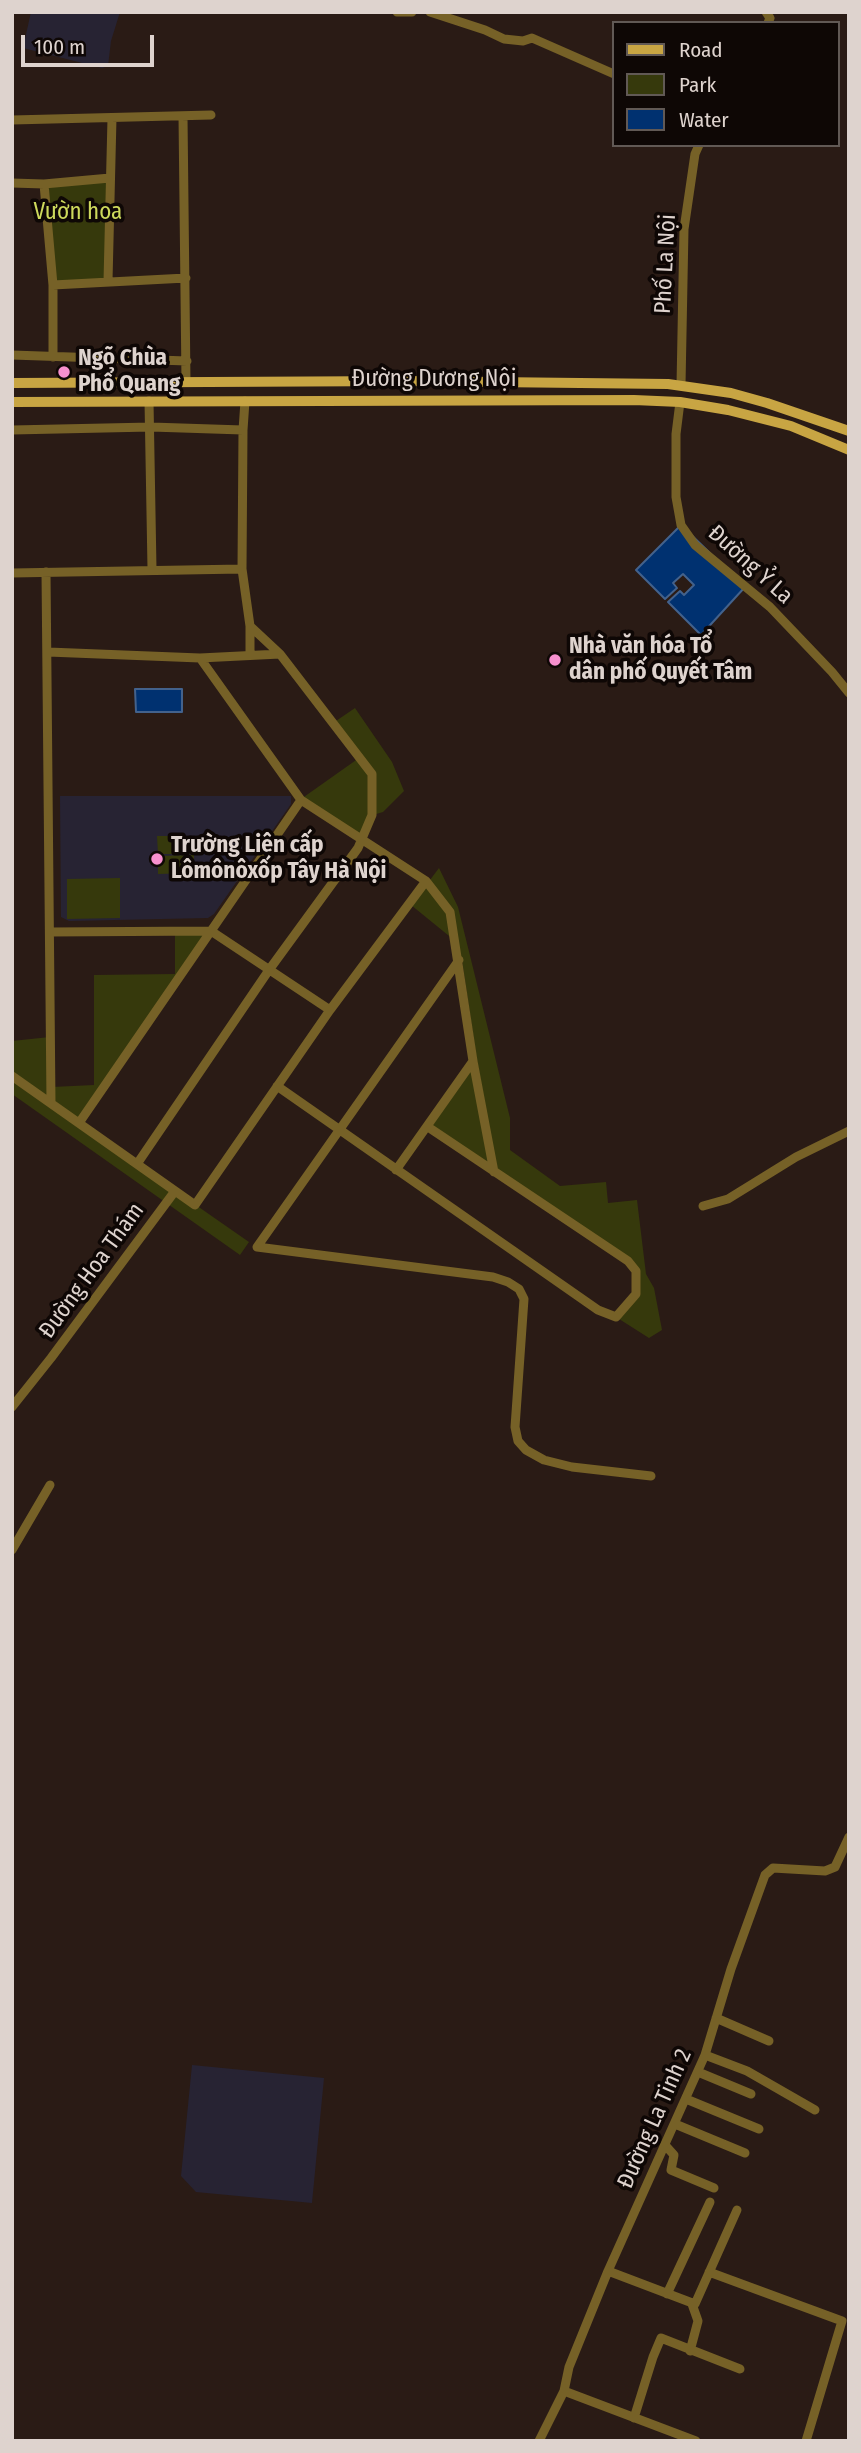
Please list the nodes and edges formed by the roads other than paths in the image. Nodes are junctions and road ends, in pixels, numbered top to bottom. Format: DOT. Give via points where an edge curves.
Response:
graph roads {
  1 [pos="397,12"];
  2 [pos="412,12"];
  3 [pos="430,12"];
  4 [pos="612,73"];
  5 [pos="211,115"];
  6 [pos="183,116"];
  7 [pos="111,118"];
  8 [pos="12,120"];
  9 [pos="698,147"];
  10 [pos="110,178"];
  11 [pos="12,183"];
  12 [pos="44,184"];
  13 [pos="186,278"];
  14 [pos="108,281"];
  15 [pos="53,285"];
  16 [pos="12,355"];
  17 [pos="53,357"];
  18 [pos="187,360"];
  19 [pos="186,382"];
  20 [pos="12,383"];
  21 [pos="681,385"];
  22 [pos="149,401"];
  23 [pos="245,401"];
  24 [pos="12,402"];
  25 [pos="680,402"];
  26 [pos="151,427"];
  27 [pos="12,430"];
  28 [pos="243,430"];
  29 [pos="849,431"];
  30 [pos="849,450"];
  31 [pos="152,569"];
  32 [pos="242,569"];
  33 [pos="12,572"];
  34 [pos="46,572"];
  35 [pos="250,626"];
  36 [pos="48,652"];
  37 [pos="280,654"];
  38 [pos="250,655"];
  39 [pos="200,657"];
  40 [pos="849,693"];
  41 [pos="301,800"];
  42 [pos="350,831"];
  43 [pos="364,839"];
  44 [pos="354,854"];
  45 [pos="426,881"];
  46 [pos="50,932"];
  47 [pos="211,932"];
  48 [pos="459,960"];
  49 [pos="269,970"];
  50 [pos="330,1010"];
  51 [pos="473,1061"];
  52 [pos="12,1076"];
  53 [pos="277,1086"];
  54 [pos="51,1103"];
  55 [pos="79,1123"];
  56 [pos="428,1127"];
  57 [pos="339,1130"];
  58 [pos="849,1131"];
  59 [pos="136,1164"];
  60 [pos="396,1170"];
  61 [pos="494,1172"];
  62 [pos="175,1191"];
  63 [pos="703,1206"];
  64 [pos="12,1407"];
  65 [pos="651,1476"];
  66 [pos="50,1485"];
  67 [pos="12,1550"];
  68 [pos="849,1837"];
  69 [pos="716,2018"];
  70 [pos="769,2041"];
  71 [pos="705,2055"];
  72 [pos="698,2072"];
  73 [pos="751,2094"];
  74 [pos="686,2099"];
  75 [pos="814,2110"];
  76 [pos="675,2124"];
  77 [pos="759,2129"];
  78 [pos="666,2146"];
  79 [pos="745,2153"];
  80 [pos="714,2188"];
  81 [pos="710,2202"];
  82 [pos="737,2210"];
  83 [pos="608,2272"];
  84 [pos="709,2272"];
  85 [pos="667,2294"];
  86 [pos="692,2304"];
  87 [pos="846,2323"];
  88 [pos="690,2351"];
  89 [pos="740,2369"];
  90 [pos="564,2391"];
  91 [pos="634,2418"];
  92 [pos="539,2441"];
  93 [pos="696,2441"];
  94 [pos="806,2441"];
  1 -- 2 [label="street"];
  3 -- 4 [label="street" via="504,39 532,38"];
  5 -- 6 [label="street"];
  6 -- 7 [label="street"];
  6 -- 13 [label="street"];
  7 -- 8 [label="street"];
  7 -- 10 [label="street"];
  9 -- 21 [label="street, Phố La Nội" via="684,229"];
  10 -- 12 [label="street"];
  10 -- 14 [label="street"];
  11 -- 12 [label="street"];
  12 -- 15 [label="street"];
  13 -- 14 [label="street"];
  13 -- 18 [label="street"];
  14 -- 15 [label="street"];
  15 -- 17 [label="street"];
  16 -- 17 [label="street"];
  17 -- 18 [label="street"];
  18 -- 19 [label="street"];
  19 -- 20 [label="main road, Đường Dương Nội"];
  19 -- 21 [label="main road, Đường Dương Nội"];
  21 -- 25 [label="main road"];
  21 -- 29 [label="main road, Đường Dương Nội" via="743,397"];
  22 -- 23 [label="main road, Đường Dương Nội"];
  22 -- 24 [label="main road, Đường Dương Nội"];
  22 -- 26 [label="street"];
  23 -- 25 [label="main road, Đường Dương Nội"];
  23 -- 28 [label="street"];
  25 -- 30 [label="main road, Đường Dương Nội" via="791,426"];
  25 -- 40 [label="street, Đường Ỷ La" via="676,497 681,525 695,545 770,607"];
  26 -- 27 [label="street"];
  26 -- 28 [label="street"];
  26 -- 31 [label="street"];
  28 -- 32 [label="street"];
  31 -- 32 [label="street"];
  31 -- 34 [label="street"];
  32 -- 35 [label="street"];
  33 -- 34 [label="street"];
  34 -- 36 [label="street"];
  35 -- 37 [label="street"];
  35 -- 38 [label="street"];
  36 -- 39 [label="street"];
  36 -- 46 [label="street"];
  37 -- 38 [label="street"];
  37 -- 43 [label="street" via="372,774 372,815"];
  38 -- 39 [label="street"];
  39 -- 41 [label="street"];
  41 -- 42 [label="street"];
  41 -- 47 [label="street"];
  42 -- 43 [label="street"];
  42 -- 44 [label="street"];
  43 -- 44 [label="street"];
  43 -- 45 [label="street"];
  44 -- 49 [label="street"];
  45 -- 48 [label="street" via="450,912"];
  45 -- 50 [label="street"];
  46 -- 47 [label="street"];
  46 -- 54 [label="street"];
  47 -- 49 [label="street"];
  47 -- 55 [label="street"];
  48 -- 51 [label="street"];
  48 -- 57 [label="street"];
  49 -- 50 [label="street"];
  49 -- 59 [label="street"];
  50 -- 53 [label="street"];
  51 -- 56 [label="street"];
  51 -- 61 [label="street"];
  52 -- 54 [label="street"];
  53 -- 57 [label="street"];
  53 -- 62 [label="street" via="195,1205"];
  54 -- 55 [label="street"];
  55 -- 59 [label="street"];
  56 -- 60 [label="street"];
  56 -- 61 [label="street"];
  57 -- 60 [label="street"];
  57 -- 65 [label="street" via="257,1247 508,1282 524,1299 515,1427 518,1441 544,1460 563,1465"];
  58 -- 63 [label="street" via="727,1199"];
  59 -- 62 [label="street"];
  60 -- 61 [label="street" via="598,1310 617,1317 636,1294 636,1271 628,1261"];
  62 -- 64 [label="street, Đường Hoa Thám"];
  66 -- 67 [label="street"];
  68 -- 69 [label="street, Đường La Tinh 2" via="835,1867 825,1871 773,1868 765,1875"];
  69 -- 70 [label="street"];
  69 -- 71 [label="street, Đường La Tinh 2"];
  71 -- 72 [label="street, Đường La Tinh 2"];
  71 -- 75 [label="street" via="747,2071"];
  72 -- 73 [label="street"];
  72 -- 74 [label="street, Đường La Tinh 2"];
  74 -- 76 [label="street, Đường La Tinh 2"];
  74 -- 77 [label="street"];
  76 -- 78 [label="street, Đường La Tinh 2"];
  76 -- 79 [label="street"];
  78 -- 80 [label="street" via="674,2155 671,2170"];
  78 -- 83 [label="street, Đường La Tinh 2"];
  81 -- 85 [label="street"];
  82 -- 84 [label="street"];
  83 -- 85 [label="street"];
  83 -- 90 [label="street, Đường La Tinh 2" via="569,2367"];
  84 -- 86 [label="street"];
  84 -- 87 [label="street"];
  85 -- 86 [label="street"];
  86 -- 88 [label="street" via="698,2321"];
  87 -- 94 [label="street"];
  88 -- 89 [label="street"];
  88 -- 91 [label="street" via="661,2338"];
  90 -- 91 [label="street"];
  90 -- 92 [label="street, Đường La Tinh 2"];
  91 -- 93 [label="street"];
}
